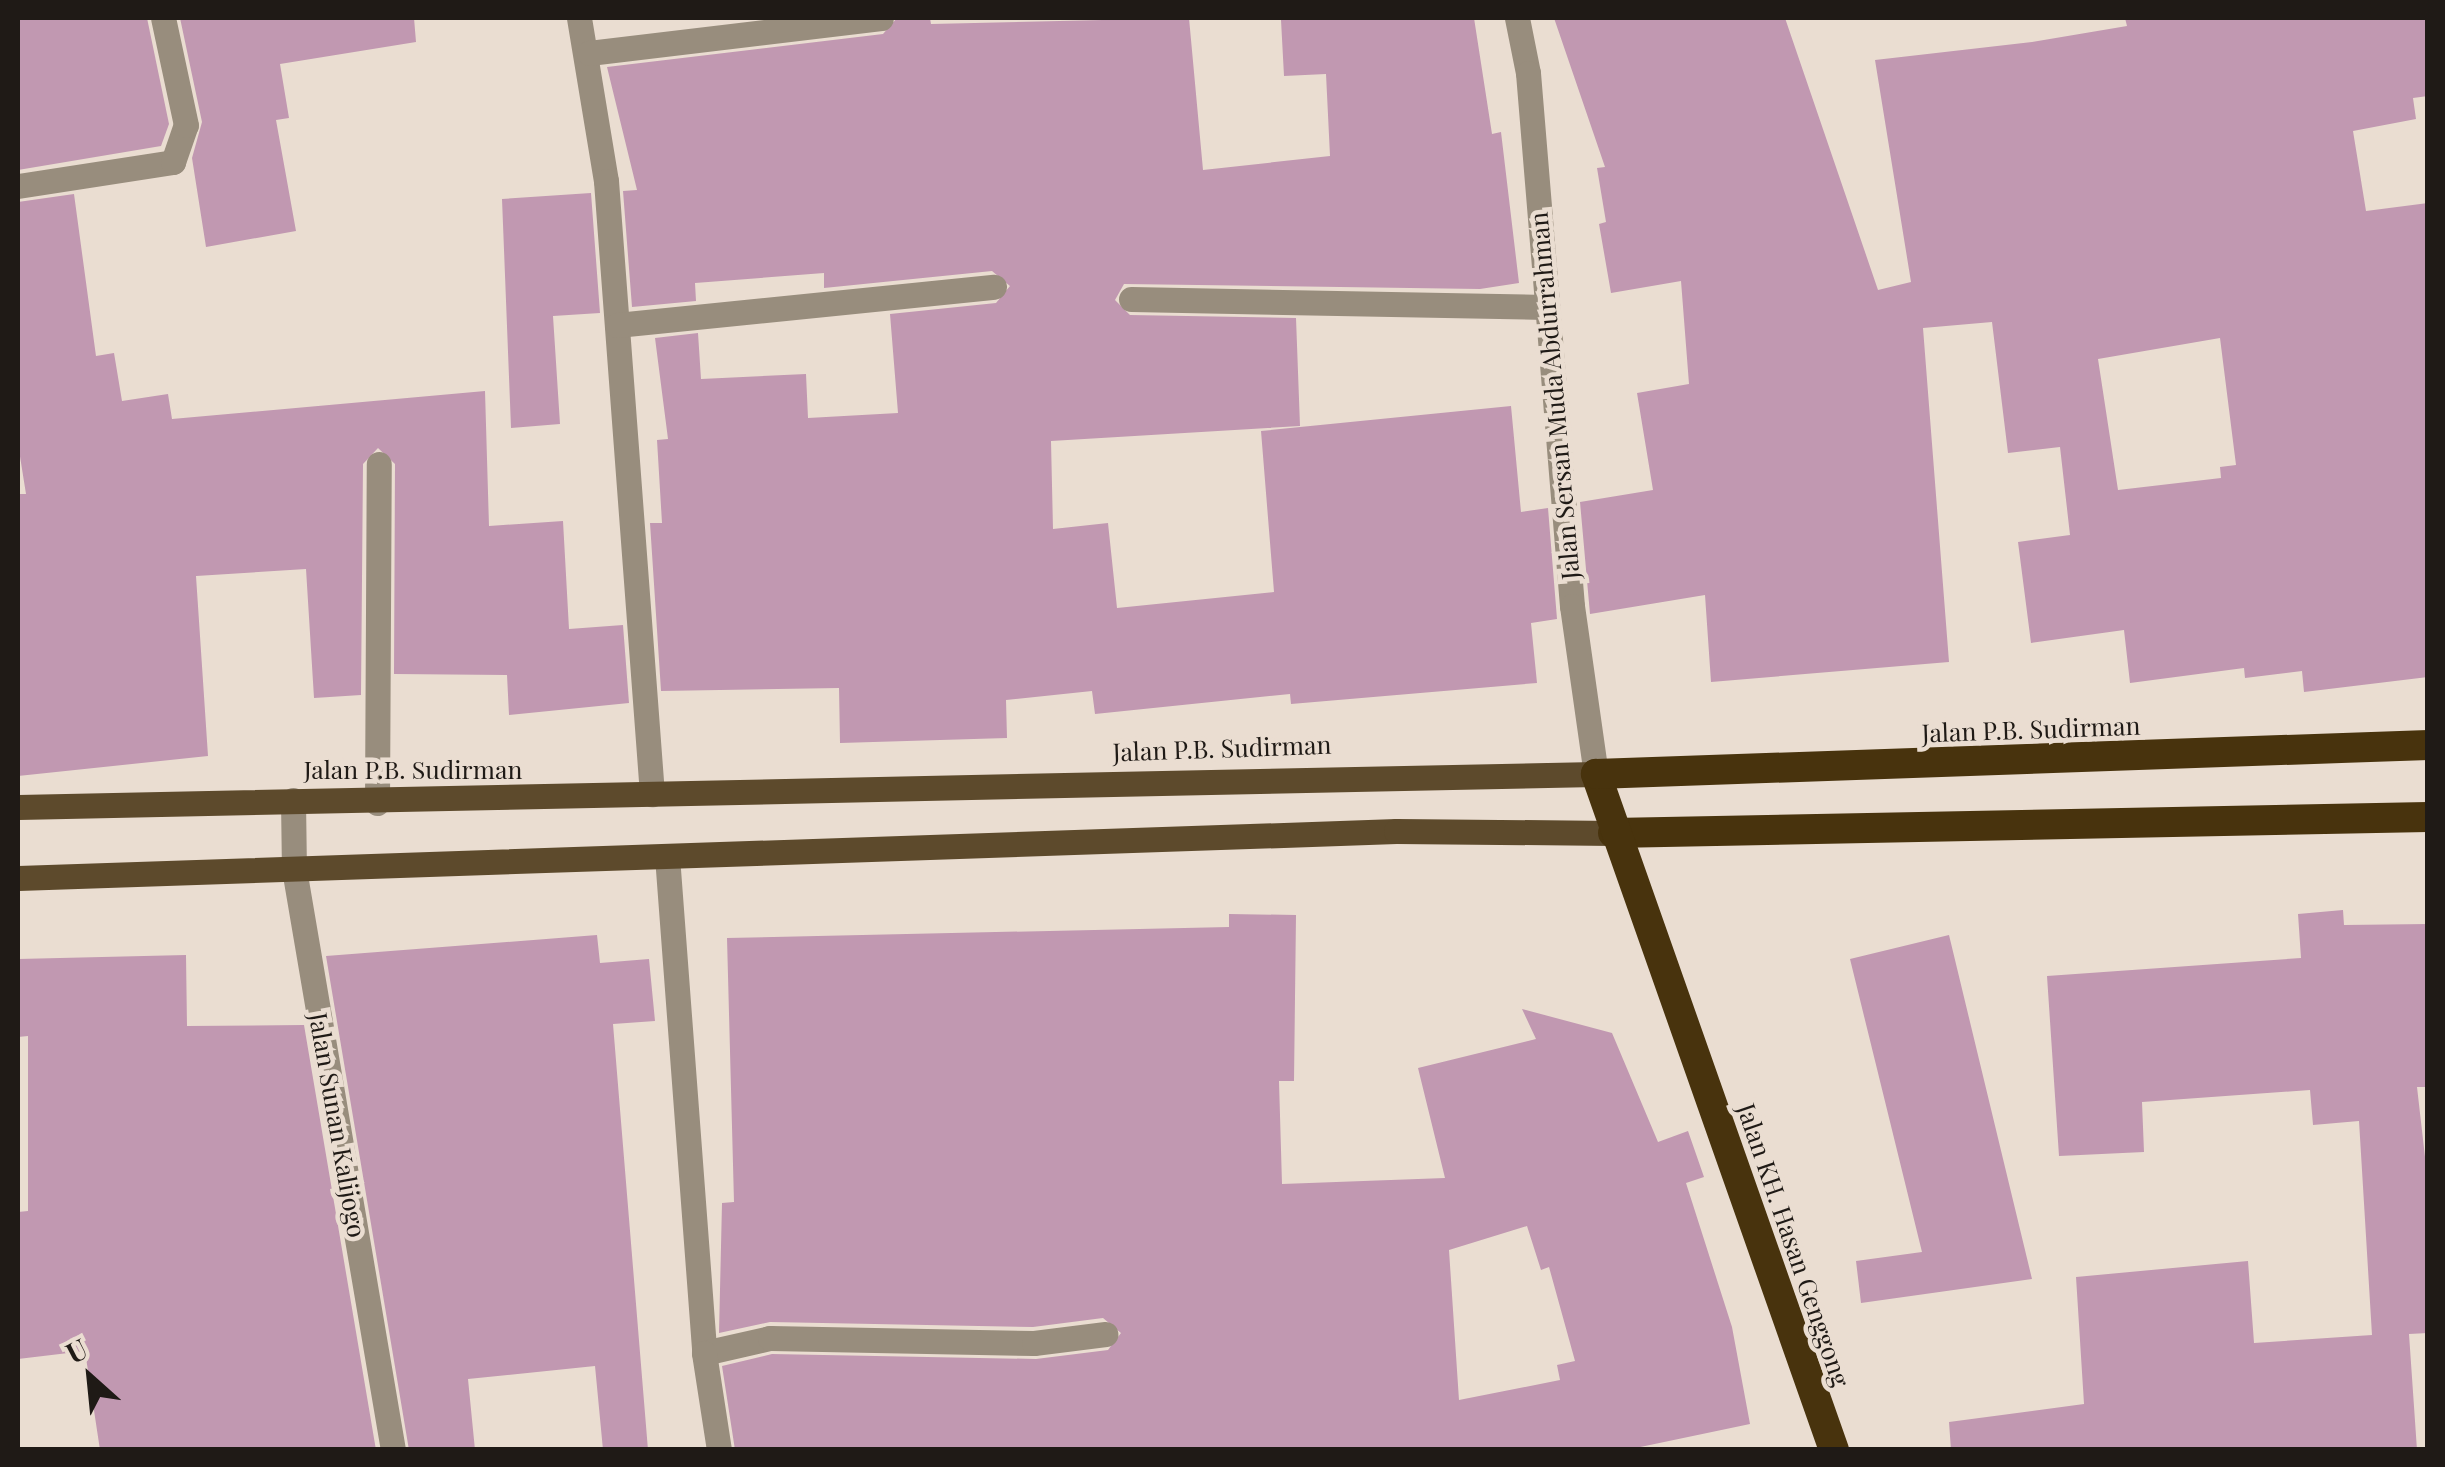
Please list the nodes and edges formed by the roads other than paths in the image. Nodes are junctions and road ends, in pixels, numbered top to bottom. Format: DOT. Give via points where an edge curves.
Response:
graph roads {
  1 [pos="162,18"];
  2 [pos="579,18"];
  3 [pos="881,18"];
  4 [pos="1517,18"];
  5 [pos="589,53"];
  6 [pos="18,186"];
  7 [pos="994,287"];
  8 [pos="1130,299"];
  9 [pos="1545,307"];
  10 [pos="618,325"];
  11 [pos="380,464"];
  12 [pos="2428,745"];
  13 [pos="1596,774"];
  14 [pos="652,794"];
  15 [pos="293,800"];
  16 [pos="377,803"];
  17 [pos="18,807"];
  18 [pos="2428,817"];
  19 [pos="1614,833"];
  20 [pos="667,856"];
  21 [pos="294,869"];
  22 [pos="18,878"];
  23 [pos="1105,1334"];
  24 [pos="704,1353"];
  25 [pos="393,1450"];
  26 [pos="719,1450"];
  27 [pos="1834,1450"];
  1 -- 6 [label="street" via="186,125 173,162"];
  2 -- 5 [label="street"];
  3 -- 5 [label="street"];
  4 -- 9 [label="street, Jalan Sersan Muda Abdurrahman" via="1528,73"];
  5 -- 10 [label="street"];
  7 -- 10 [label="street"];
  8 -- 9 [label="street"];
  9 -- 13 [label="street, Jalan Sersan Muda Abdurrahman" via="1572,606"];
  10 -- 14 [label="street"];
  11 -- 16 [label="street"];
  12 -- 13 [label="highway, Jalan P.B. Sudirman"];
  13 -- 14 [label="main road, Jalan P.B. Sudirman"];
  13 -- 19 [label="highway, Jalan KH. Hasan Genggong"];
  14 -- 16 [label="main road, Jalan P.B. Sudirman"];
  15 -- 16 [label="main road, Jalan P.B. Sudirman"];
  15 -- 17 [label="main road, Jalan P.B. Sudirman"];
  15 -- 21 [label="street, Jalan Sunan Kalijogo"];
  18 -- 19 [label="highway"];
  19 -- 20 [label="main road" via="1396,832"];
  19 -- 27 [label="highway, Jalan KH. Hasan Genggong"];
  20 -- 21 [label="main road"];
  20 -- 24 [label="street"];
  21 -- 22 [label="main road"];
  21 -- 25 [label="street, Jalan Sunan Kalijogo"];
  23 -- 24 [label="street" via="1034,1343 770,1338"];
  24 -- 26 [label="street"];
}
